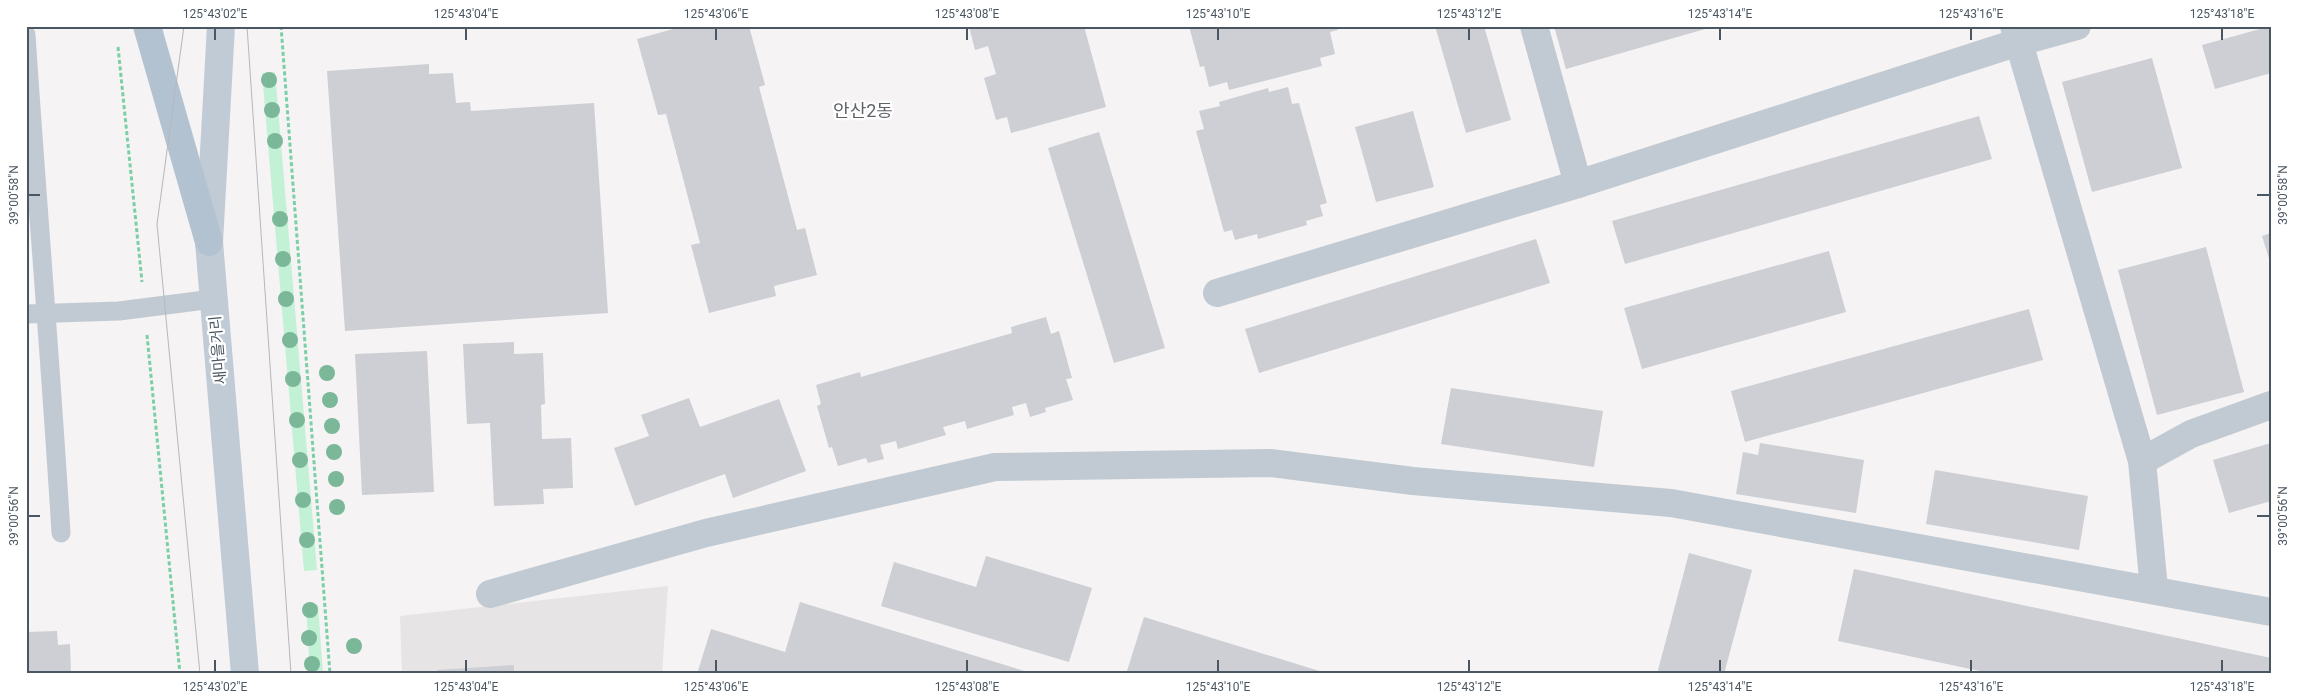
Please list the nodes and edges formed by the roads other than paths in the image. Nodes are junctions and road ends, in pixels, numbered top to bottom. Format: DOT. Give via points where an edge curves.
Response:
graph roads {
  1 [pos="147,26"];
  2 [pos="222,26"];
  3 [pos="1534,26"];
  4 [pos="2077,26"];
  5 [pos="2016,34"];
  6 [pos="26,35"];
  7 [pos="1578,184"];
  8 [pos="209,242"];
  9 [pos="1217,293"];
  10 [pos="213,299"];
  11 [pos="26,314"];
  12 [pos="47,314"];
  13 [pos="2271,405"];
  14 [pos="2142,461"];
  15 [pos="61,533"];
  16 [pos="2154,589"];
  17 [pos="490,594"];
  18 [pos="2271,612"];
  19 [pos="245,674"];
  1 -- 8 [label="main road"];
  2 -- 8 [label="main road, 새마을거리"];
  3 -- 7 [label="street"];
  4 -- 5 [label="street"];
  5 -- 7 [label="street"];
  5 -- 14 [label="street"];
  6 -- 12 [label="lane"];
  7 -- 9 [label="street"];
  8 -- 10 [label="main road, 새마을거리"];
  10 -- 12 [label="lane" via="145,308"];
  10 -- 19 [label="main road, 새마을거리"];
  11 -- 12 [label="lane"];
  12 -- 15 [label="lane"];
  13 -- 14 [label="street" via="2191,434"];
  14 -- 16 [label="street"];
  16 -- 17 [label="street" via="1671,503 1414,481 1270,463 995,467 706,533"];
  16 -- 18 [label="street"];
}
